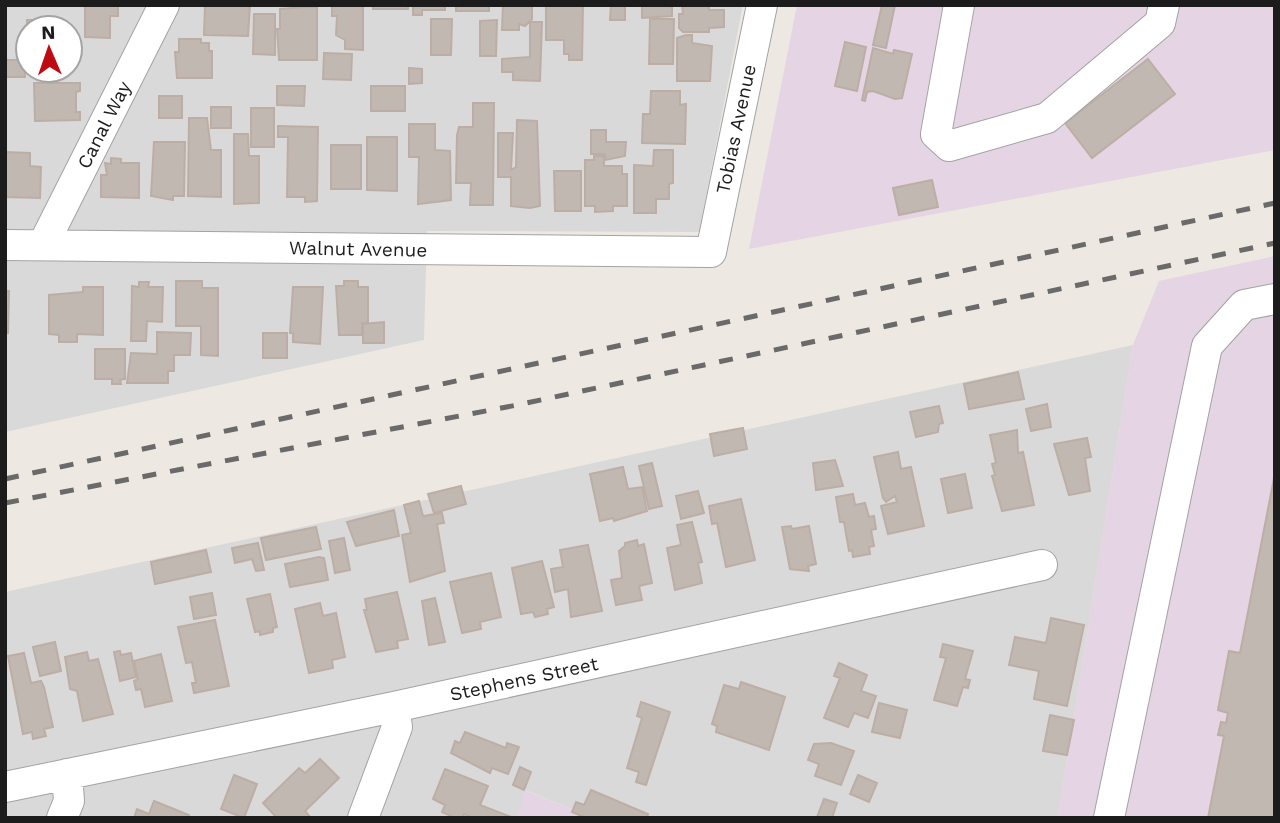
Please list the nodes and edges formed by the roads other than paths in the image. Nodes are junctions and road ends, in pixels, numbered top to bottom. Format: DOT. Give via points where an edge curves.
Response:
graph roads {
  1 [pos="164,5"];
  2 [pos="762,5"];
  3 [pos="959,5"];
  4 [pos="1164,5"];
  5 [pos="5,245"];
  6 [pos="43,245"];
  7 [pos="711,252"];
  8 [pos="1275,299"];
  9 [pos="1042,565"];
  10 [pos="394,707"];
  11 [pos="67,774"];
  12 [pos="5,787"];
  13 [pos="62,818"];
  14 [pos="363,818"];
  15 [pos="1110,818"];
  1 -- 6 [label="street, Canal Way"];
  2 -- 7 [label="street, Tobias Avenue"];
  3 -- 4 [label="street" via="936,134 949,146 1047,118 1160,23"];
  5 -- 6 [label="street, Walnut Avenue"];
  6 -- 7 [label="street, Walnut Avenue"];
  8 -- 15 [label="street" via="1244,305 1207,346"];
  9 -- 10 [label="street, Stephens Street"];
  10 -- 11 [label="street, Stephens Street"];
  10 -- 14 [label="street" via="397,727"];
  11 -- 12 [label="street, Stephens Street"];
  11 -- 13 [label="street" via="69,801"];
}
